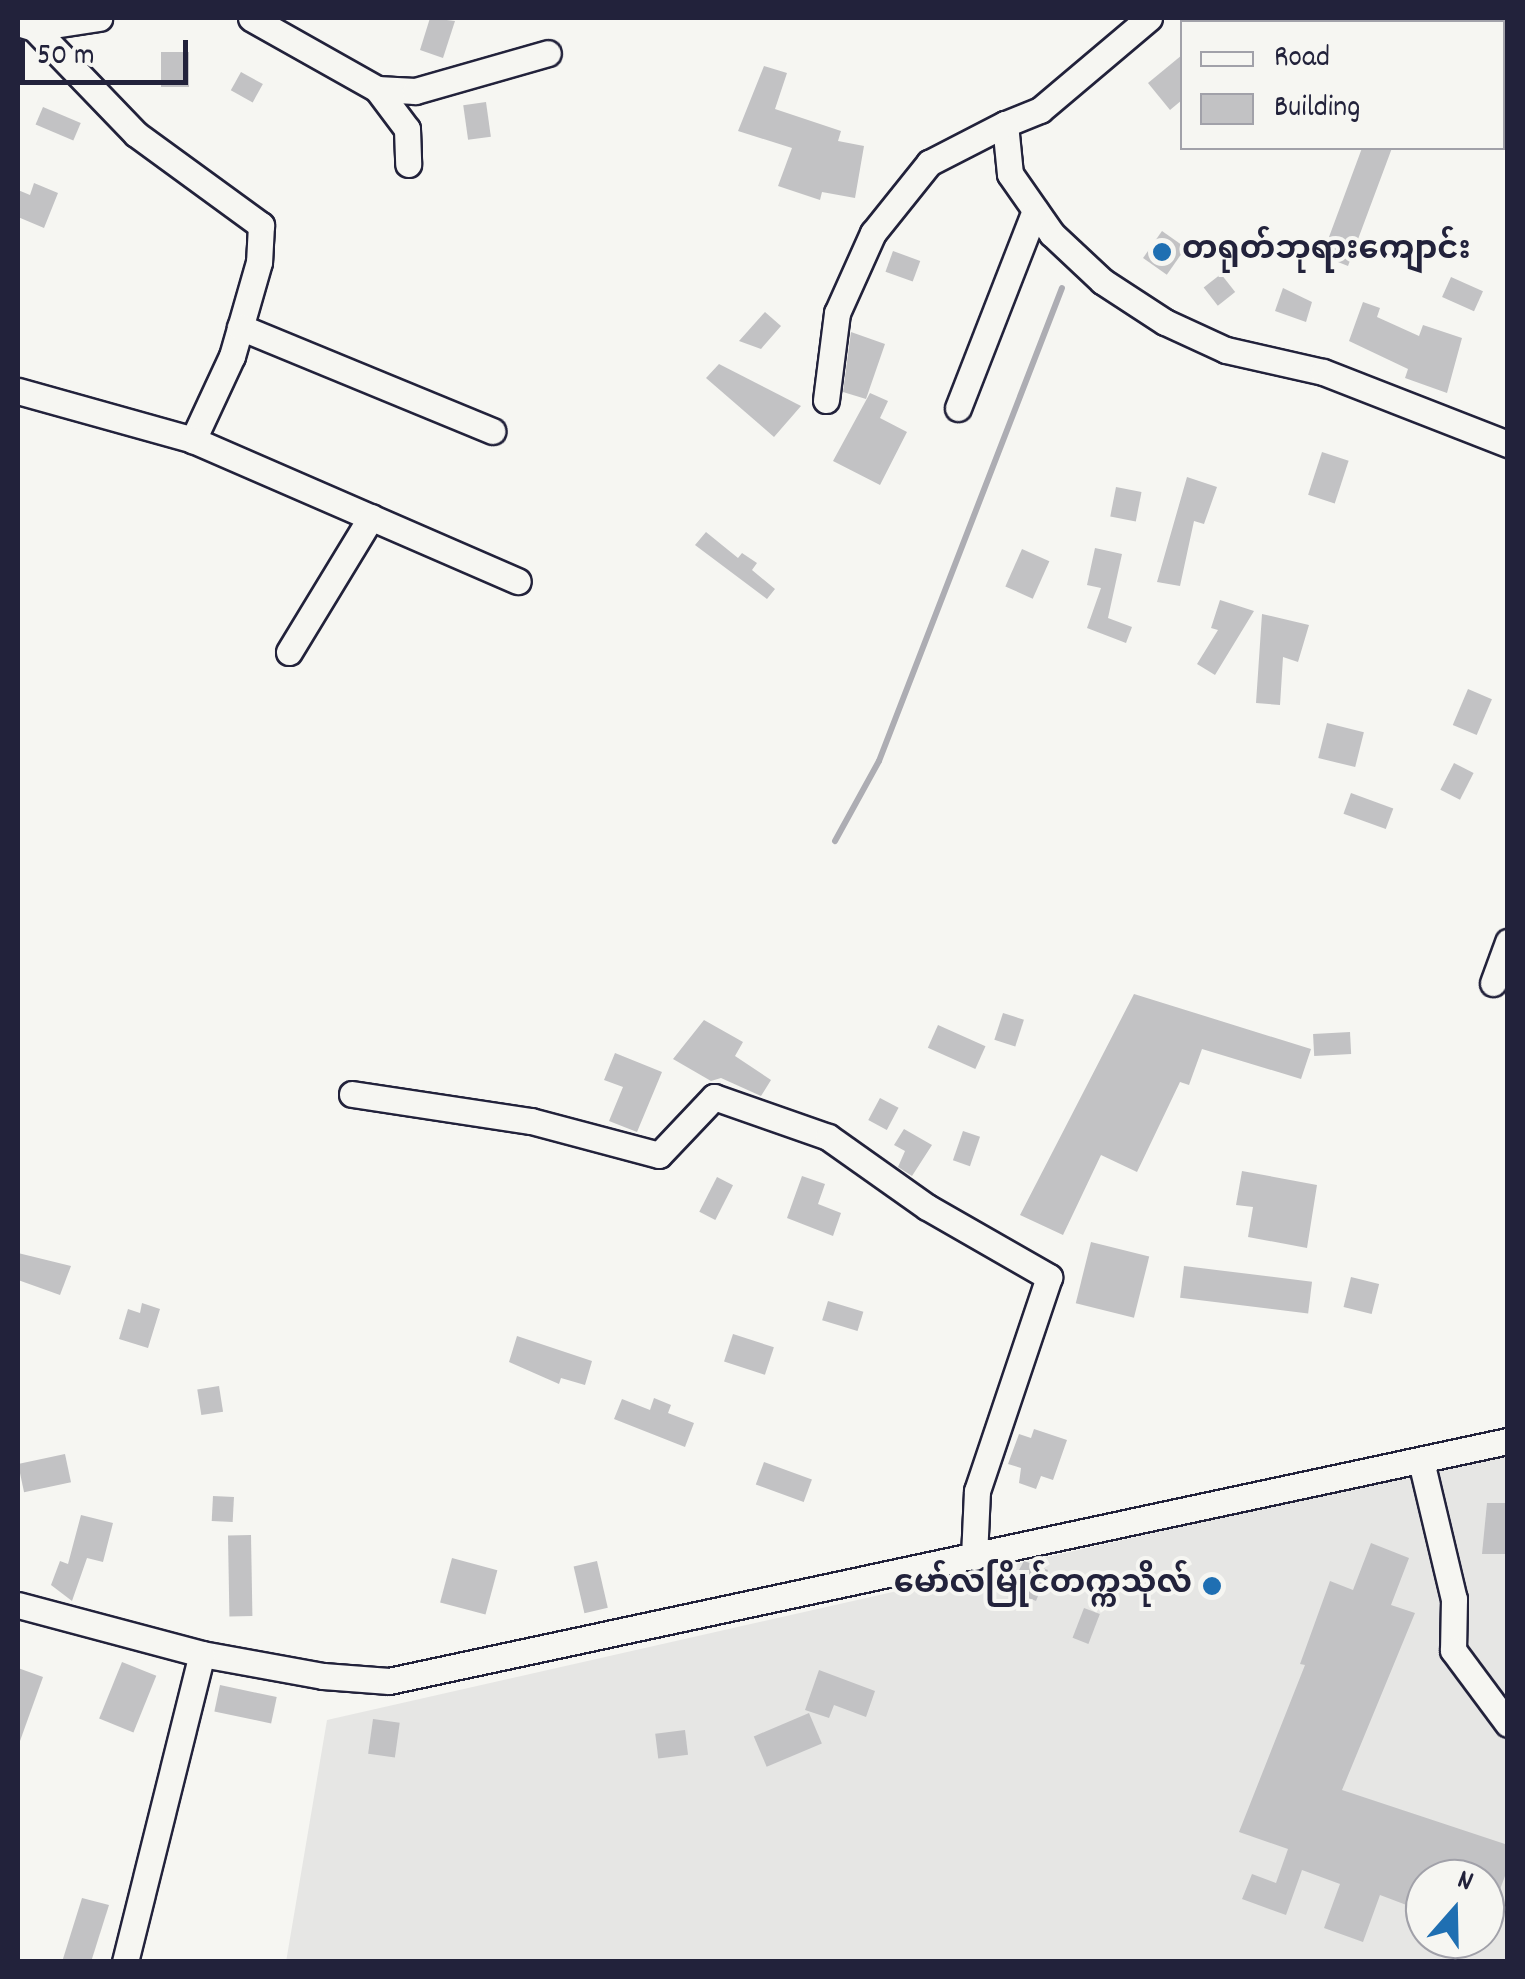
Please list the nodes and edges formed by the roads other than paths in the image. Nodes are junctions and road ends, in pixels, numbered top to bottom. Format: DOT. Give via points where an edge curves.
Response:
graph roads {
  1 [pos="99,18"];
  2 [pos="250,18"];
  3 [pos="1149,18"];
  4 [pos="26,26"];
  5 [pos="548,53"];
  6 [pos="376,89"];
  7 [pos="1006,124"];
  8 [pos="408,164"];
  9 [pos="1036,211"];
  10 [pos="240,327"];
  11 [pos="18,392"];
  12 [pos="826,400"];
  13 [pos="958,408"];
  14 [pos="492,431"];
  15 [pos="193,440"];
  16 [pos="1508,444"];
  17 [pos="371,517"];
  18 [pos="518,581"];
  19 [pos="289,652"];
  20 [pos="1506,952"];
  21 [pos="1493,983"];
  22 [pos="352,1094"];
  23 [pos="1508,1441"];
  24 [pos="1420,1461"];
  25 [pos="974,1558"];
  26 [pos="18,1606"];
  27 [pos="202,1654"];
  28 [pos="1508,1724"];
  29 [pos="125,1962"];
  1 -- 4 [label="street"];
  2 -- 6 [label="street"];
  3 -- 7 [label="street" via="1040,110"];
  4 -- 10 [label="street" via="136,134 261,225 259,262"];
  5 -- 6 [label="street" via="415,91"];
  6 -- 8 [label="street" via="407,129"];
  7 -- 9 [label="street" via="1010,174"];
  7 -- 12 [label="street" via="928,164 874,233 837,313"];
  9 -- 13 [label="street"];
  9 -- 16 [label="street" via="1102,280 1164,322 1226,350 1323,372"];
  10 -- 14 [label="street"];
  10 -- 15 [label="street"];
  11 -- 15 [label="street"];
  15 -- 17 [label="street"];
  17 -- 18 [label="street"];
  17 -- 19 [label="street"];
  20 -- 21 [label="street"];
  22 -- 25 [label="street" via="531,1121 660,1155 714,1097 828,1136 927,1208 1049,1278 977,1492"];
  23 -- 24 [label="street"];
  24 -- 25 [label="street"];
  24 -- 28 [label="street" via="1454,1598 1453,1650"];
  25 -- 27 [label="street" via="389,1681"];
  26 -- 27 [label="street"];
  27 -- 29 [label="street"];
}
